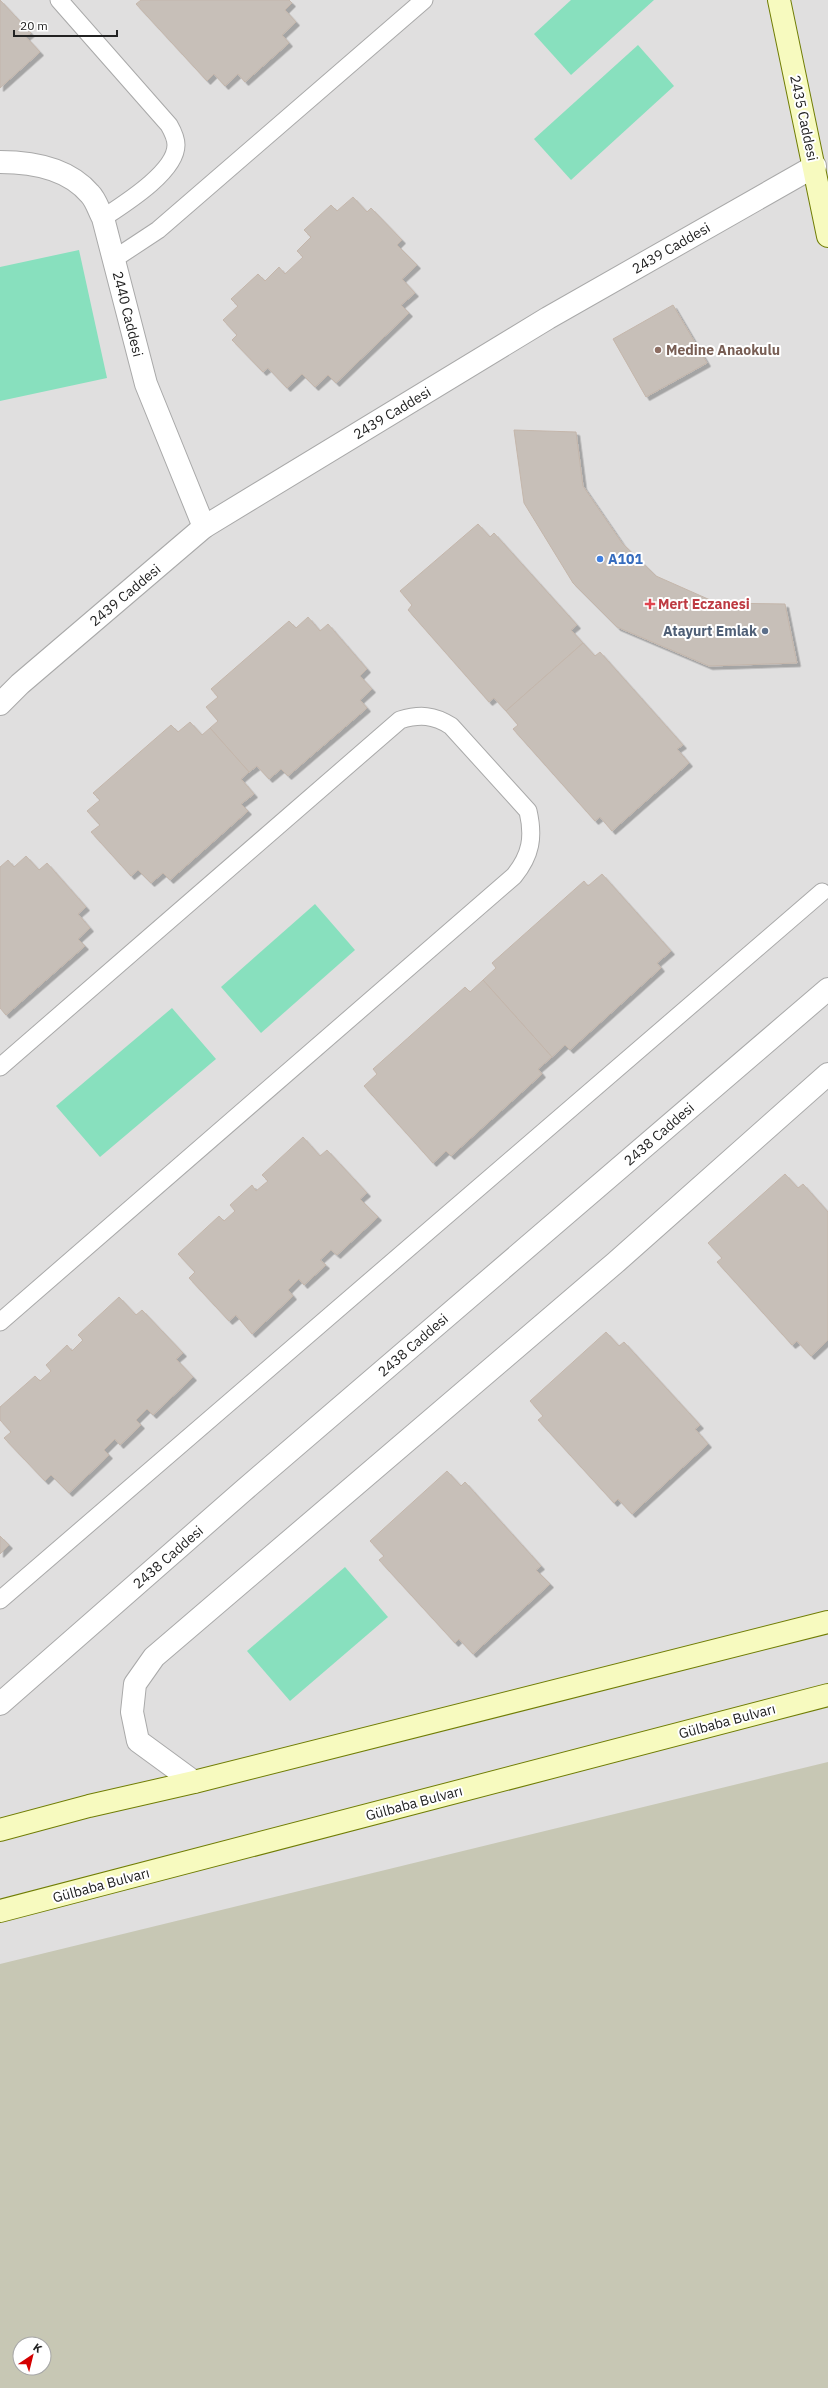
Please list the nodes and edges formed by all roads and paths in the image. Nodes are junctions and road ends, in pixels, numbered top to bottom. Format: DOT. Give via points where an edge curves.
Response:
graph roads {
  1 [pos="60,0"];
  2 [pos="424,0"];
  3 [pos="779,0"];
  4 [pos="0,162"];
  5 [pos="814,166"];
  6 [pos="103,218"];
  7 [pos="828,236"];
  8 [pos="114,259"];
  9 [pos="204,527"];
  10 [pos="0,704"];
  11 [pos="822,892"];
  12 [pos="828,989"];
  13 [pos="0,1067"];
  14 [pos="828,1074"];
  15 [pos="0,1322"];
  16 [pos="0,1600"];
  17 [pos="828,1622"];
  18 [pos="828,1695"];
  19 [pos="0,1704"];
  20 [pos="194,1782"];
  21 [pos="0,1830"];
  22 [pos="0,1911"];
  1 -- 6 [label="lane" via="169,125 174,135 176,146 169,164 137,196"];
  2 -- 8 [label="lane" via="158,230"];
  3 -- 5 [label="street, 2435 Caddesi"];
  4 -- 6 [label="street, 2440 Caddesi" via="26,162 67,174 91,194"];
  5 -- 7 [label="street, 2435 Caddesi"];
  5 -- 9 [label="street, 2439 Caddesi" via="548,318"];
  6 -- 8 [label="street, 2440 Caddesi"];
  8 -- 9 [label="street, 2440 Caddesi" via="146,384"];
  9 -- 10 [label="street, 2439 Caddesi"];
  11 -- 16 [label="lane"];
  12 -- 19 [label="street, 2438 Caddesi"];
  13 -- 15 [label="lane" via="400,720 414,716 429,716 441,719 451,726 528,811 532,827 531,844 528,856 514,876"];
  14 -- 20 [label="street" via="609,1268 154,1656 135,1684 132,1712 138,1741"];
  17 -- 20 [label="street"];
  18 -- 22 [label="street, Gülbaba Bulvarı"];
  20 -- 21 [label="street"];
}
